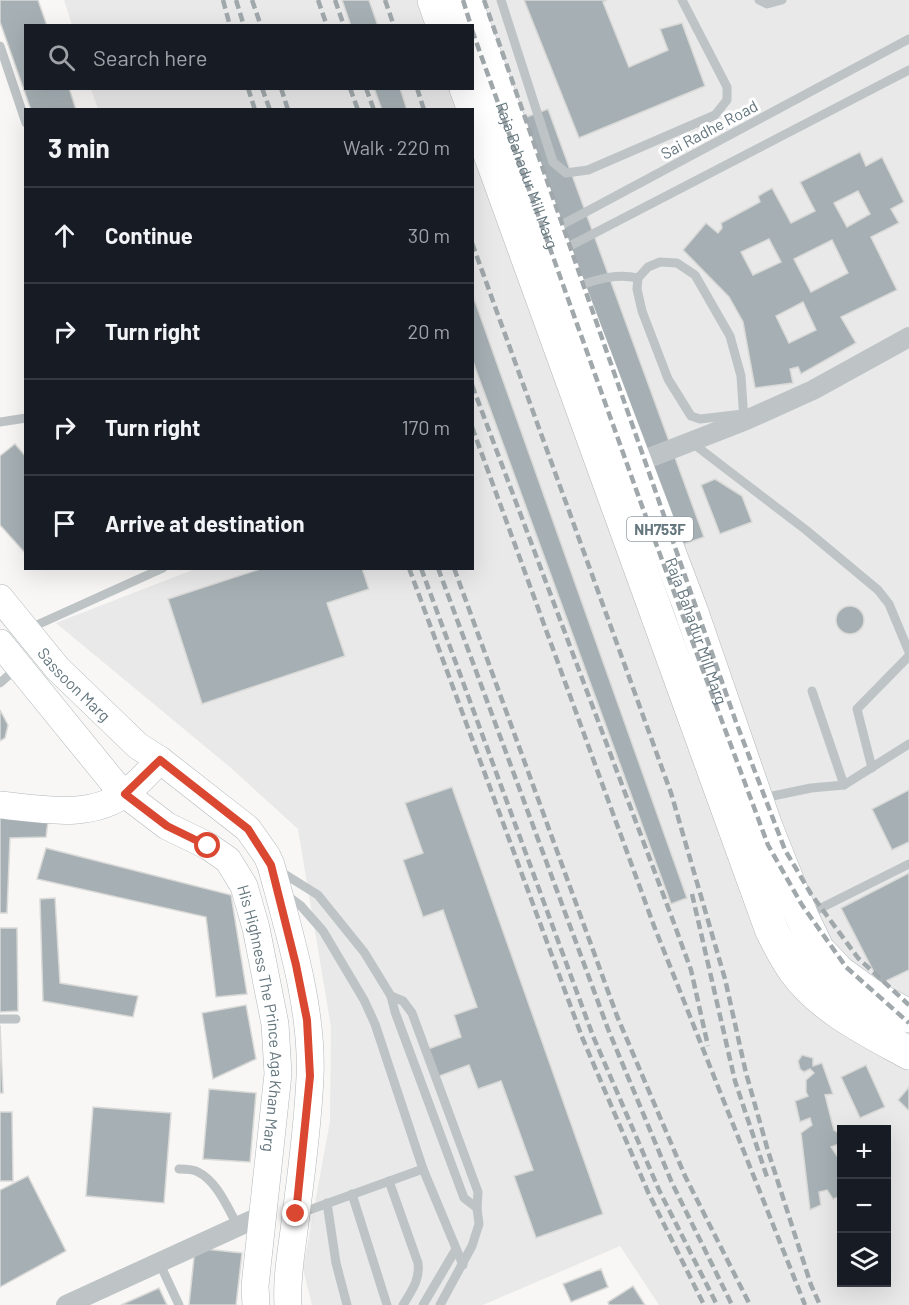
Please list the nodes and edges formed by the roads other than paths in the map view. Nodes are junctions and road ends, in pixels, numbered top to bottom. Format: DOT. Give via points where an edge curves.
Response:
graph roads {
  1 [pos="434,0"];
  2 [pos="465,0"];
  3 [pos="501,0"];
  4 [pos="682,0"];
  5 [pos="759,0"];
  6 [pos="782,0"];
  7 [pos="442,24"];
  8 [pos="472,24"];
  9 [pos="474,30"];
  10 [pos="909,39"];
  11 [pos="0,46"];
  12 [pos="909,70"];
  13 [pos="467,90"];
  14 [pos="24,117"];
  15 [pos="539,248"];
  16 [pos="638,278"];
  17 [pos="569,288"];
  18 [pos="909,337"];
  19 [pos="744,417"];
  20 [pos="24,418"];
  21 [pos="0,422"];
  22 [pos="691,442"];
  23 [pos="636,463"];
  24 [pos="159,570"];
  25 [pos="0,598"];
  26 [pos="26,630"];
  27 [pos="909,654"];
  28 [pos="7,662"];
  29 [pos="812,691"];
  30 [pos="909,744"];
  31 [pos="160,760"];
  32 [pos="872,768"];
  33 [pos="844,786"];
  34 [pos="125,794"];
  35 [pos="757,799"];
  36 [pos="0,805"];
  37 [pos="909,864"];
  38 [pos="274,877"];
  39 [pos="802,917"];
  40 [pos="391,996"];
  41 [pos="909,1016"];
  42 [pos="0,1019"];
  43 [pos="16,1019"];
  44 [pos="909,1053"];
  45 [pos="179,1169"];
  46 [pos="423,1169"];
  47 [pos="389,1181"];
  48 [pos="352,1194"];
  49 [pos="327,1203"];
  50 [pos="477,1208"];
  51 [pos="296,1214"];
  52 [pos="263,1215"];
  53 [pos="238,1226"];
  54 [pos="456,1249"];
  55 [pos="159,1262"];
  56 [pos="463,1265"];
  57 [pos="66,1305"];
  58 [pos="179,1305"];
  59 [pos="256,1305"];
  60 [pos="288,1305"];
  61 [pos="347,1305"];
  62 [pos="387,1305"];
  63 [pos="403,1305"];
  64 [pos="423,1305"];
  65 [pos="440,1305"];
  1 -- 7 [label="highway"];
  2 -- 8 [label="highway, Raja Bahadur Mill Marg / NH753F"];
  3 -- 4 [label="lane" via="553,162 566,173 588,171 715,115 727,100 727,87"];
  5 -- 6 [label="lane" via="767,4"];
  9 -- 15 [label="highway, Raja Bahadur Mill Marg / NH753F"];
  10 -- 15 [label="lane, Sai Radhe Road" via="581,216"];
  11 -- 14 [label="lane"];
  12 -- 15 [label="lane"];
  13 -- 15 [label="highway, Raja Bahadur Mill Marg / NH753F"];
  15 -- 17 [label="highway, Raja Bahadur Mill Marg / NH753F"];
  15 -- 44 [label="highway, Raja Bahadur Mill Marg / NH753F" via="772,931 795,971 818,996"];
  16 -- 17 [label="lane" via="607,277"];
  16 -- 19 [label="lane" via="642,311 668,379 691,416"];
  16 -- 19 [label="lane" via="648,267 660,262 677,263 695,275 730,336 741,376"];
  17 -- 23 [label="highway, Raja Bahadur Mill Marg / NH753F"];
  18 -- 19 [label="street" via="813,390"];
  19 -- 22 [label="street"];
  20 -- 21 [label="lane"];
  22 -- 23 [label="street"];
  22 -- 27 [label="lane" via="878,590 890,604"];
  23 -- 35 [label="highway, Raja Bahadur Mill Marg / NH753F"];
  24 -- 26 [label="lane"];
  25 -- 26 [label="main road, Sassoon Marg"];
  26 -- 31 [label="main road, Sassoon Marg" via="58,669 138,746"];
  27 -- 32 [label="lane" via="857,709"];
  28 -- 34 [label="main road, Sassoon Marg" via="42,695"];
  29 -- 33 [label="lane"];
  30 -- 32 [label="lane"];
  31 -- 34 [label="main road"];
  31 -- 38 [label="main road, His Highness The Prince Aga Khan Marg" via="248,829"];
  32 -- 33 [label="lane"];
  33 -- 35 [label="lane"];
  34 -- 36 [label="main road" via="94,808 63,812"];
  34 -- 52 [label="main road, His Highness The Prince Aga Khan Marg" via="167,826 228,860 244,886 275,1024 278,1074"];
  35 -- 39 [label="highway, Raja Bahadur Mill Marg / NH753F"];
  37 -- 39 [label="lane"];
  38 -- 40 [label="lane" via="318,895 364,952"];
  38 -- 46 [label="lane" via="323,931 364,999"];
  38 -- 51 [label="main road, His Highness The Prince Aga Khan Marg" via="307,1020 310,1076"];
  39 -- 41 [label="highway, Raja Bahadur Mill Marg / NH753F" via="818,950 839,972"];
  40 -- 50 [label="lane" via="464,1198"];
  40 -- 50 [label="lane" via="403,1001 412,1012 478,1192"];
  42 -- 43 [label="lane"];
  45 -- 53 [label="lane" via="198,1172 210,1182"];
  46 -- 47 [label="lane"];
  46 -- 54 [label="lane"];
  47 -- 48 [label="lane"];
  47 -- 63 [label="lane" via="418,1263 416,1284"];
  48 -- 49 [label="lane"];
  48 -- 62 [label="lane"];
  49 -- 51 [label="lane"];
  49 -- 61 [label="lane"];
  50 -- 56 [label="lane" via="479,1224"];
  51 -- 60 [label="main road, His Highness The Prince Aga Khan Marg"];
  52 -- 53 [label="street"];
  52 -- 59 [label="main road, His Highness The Prince Aga Khan Marg"];
  53 -- 55 [label="street"];
  54 -- 56 [label="lane"];
  54 -- 64 [label="lane"];
  55 -- 57 [label="street"];
  55 -- 58 [label="lane"];
  56 -- 65 [label="lane"];
}
